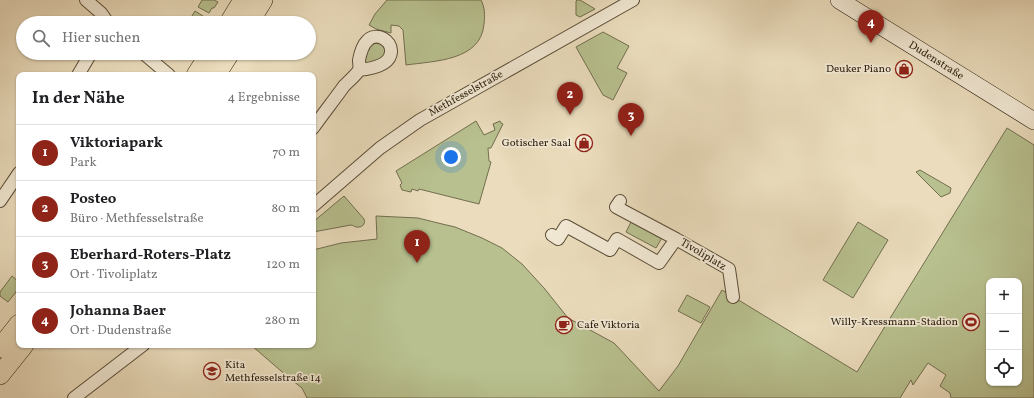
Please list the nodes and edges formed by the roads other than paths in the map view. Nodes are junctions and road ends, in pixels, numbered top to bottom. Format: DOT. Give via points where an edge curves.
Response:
graph roads {
  1 [pos="86,0"];
  2 [pos="243,0"];
  3 [pos="263,0"];
  4 [pos="633,0"];
  5 [pos="839,0"];
  6 [pos="103,16"];
  7 [pos="233,16"];
  8 [pos="253,16"];
  9 [pos="87,60"];
  10 [pos="151,60"];
  11 [pos="206,60"];
  12 [pos="226,60"];
  13 [pos="359,70"];
  14 [pos="80,72"];
  15 [pos="165,72"];
  16 [pos="198,72"];
  17 [pos="218,72"];
  18 [pos="1034,121"];
  19 [pos="316,124"];
  20 [pos="16,177"];
  21 [pos="0,201"];
  22 [pos="620,201"];
  23 [pos="316,203"];
  24 [pos="552,235"];
  25 [pos="676,238"];
  26 [pos="733,297"];
  27 [pos="16,328"];
  28 [pos="0,348"];
  29 [pos="22,348"];
  30 [pos="139,348"];
  31 [pos="0,376"];
  32 [pos="74,398"];
  1 -- 6 [label="street"];
  2 -- 7 [label="main road"];
  3 -- 8 [label="main road"];
  4 -- 23 [label="street, Methfesselstraße" via="420,120 380,148"];
  5 -- 18 [label="main road, Dudenstraße"];
  9 -- 14 [label="street"];
  10 -- 15 [label="street"];
  11 -- 16 [label="main road"];
  12 -- 17 [label="main road"];
  13 -- 19 [label="street"];
  20 -- 21 [label="street"];
  22 -- 25 [label="street, Tivoliplatz" via="616,207"];
  24 -- 25 [label="street, Tivoliplatz" via="558,239 566,226 610,250 617,239 659,262"];
  25 -- 26 [label="street, Tivoliplatz" via="729,269"];
  27 -- 28 [label="main road"];
  29 -- 31 [label="main road"];
  30 -- 32 [label="street"];
}
